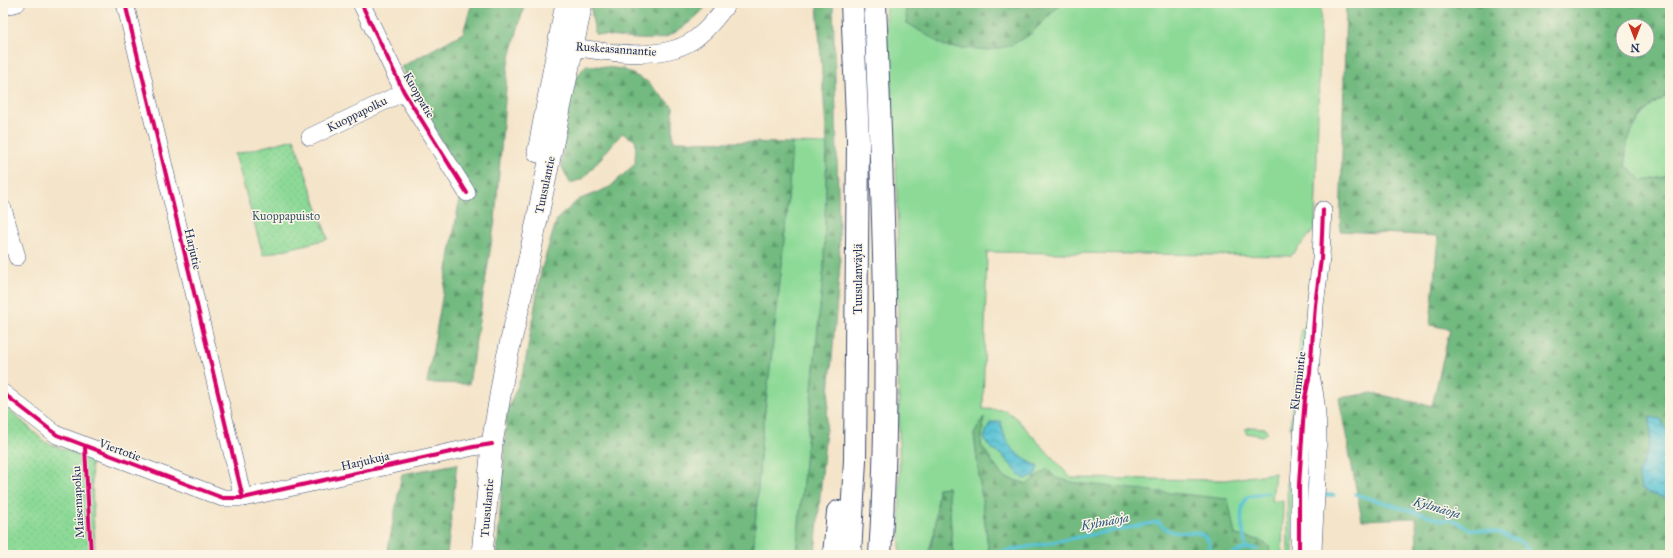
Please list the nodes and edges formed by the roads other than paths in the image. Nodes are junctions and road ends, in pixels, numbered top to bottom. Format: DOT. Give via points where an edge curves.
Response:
graph roads {
  1 [pos="17,3"];
  2 [pos="125,3"];
  3 [pos="361,3"];
  4 [pos="566,3"];
  5 [pos="582,3"];
  6 [pos="728,3"];
  7 [pos="852,3"];
  8 [pos="875,3"];
  9 [pos="3,7"];
  10 [pos="566,46"];
  11 [pos="404,92"];
  12 [pos="310,137"];
  13 [pos="467,193"];
  14 [pos="3,209"];
  15 [pos="1323,210"];
  16 [pos="17,257"];
  17 [pos="858,328"];
  18 [pos="1310,372"];
  19 [pos="3,393"];
  20 [pos="492,444"];
  21 [pos="883,497"];
  22 [pos="243,498"];
  23 [pos="482,555"];
  24 [pos="834,555"];
  25 [pos="850,555"];
  26 [pos="880,555"];
  27 [pos="885,555"];
  28 [pos="1299,555"];
  29 [pos="1313,555"];
  1 -- 9 [label="street"];
  2 -- 22 [label="street, Harjutie"];
  3 -- 11 [label="street, Kuoppatie"];
  4 -- 10 [label="main road, Tuusulantie"];
  5 -- 10 [label="main road, Tuusulantie"];
  6 -- 10 [label="street, Ruskeasannantie" via="692,40 677,48 658,53 635,53"];
  7 -- 17 [label="highway, Tuusulanväylä" via="858,140"];
  8 -- 21 [label="highway, Tuusulanväylä" via="884,318"];
  10 -- 20 [label="main road, Tuusulantie" via="510,301 505,366"];
  11 -- 12 [label="street, Kuoppapolku"];
  11 -- 13 [label="street, Kuoppatie"];
  14 -- 16 [label="street"];
  15 -- 18 [label="street, Klemmintie" via="1322,259 1315,305"];
  17 -- 24 [label="highway"];
  17 -- 25 [label="highway, Tuusulanväylä"];
  18 -- 28 [label="street, Klemmintie" via="1302,430"];
  18 -- 29 [label="street, Klemmintie" via="1317,398 1318,431"];
  19 -- 22 [label="street, Viertotie" via="57,435 223,498"];
  20 -- 22 [label="street, Harjukuja"];
  20 -- 23 [label="main road, Tuusulantie"];
  21 -- 26 [label="highway, Tuusulanväylä"];
  21 -- 27 [label="highway"];
}
